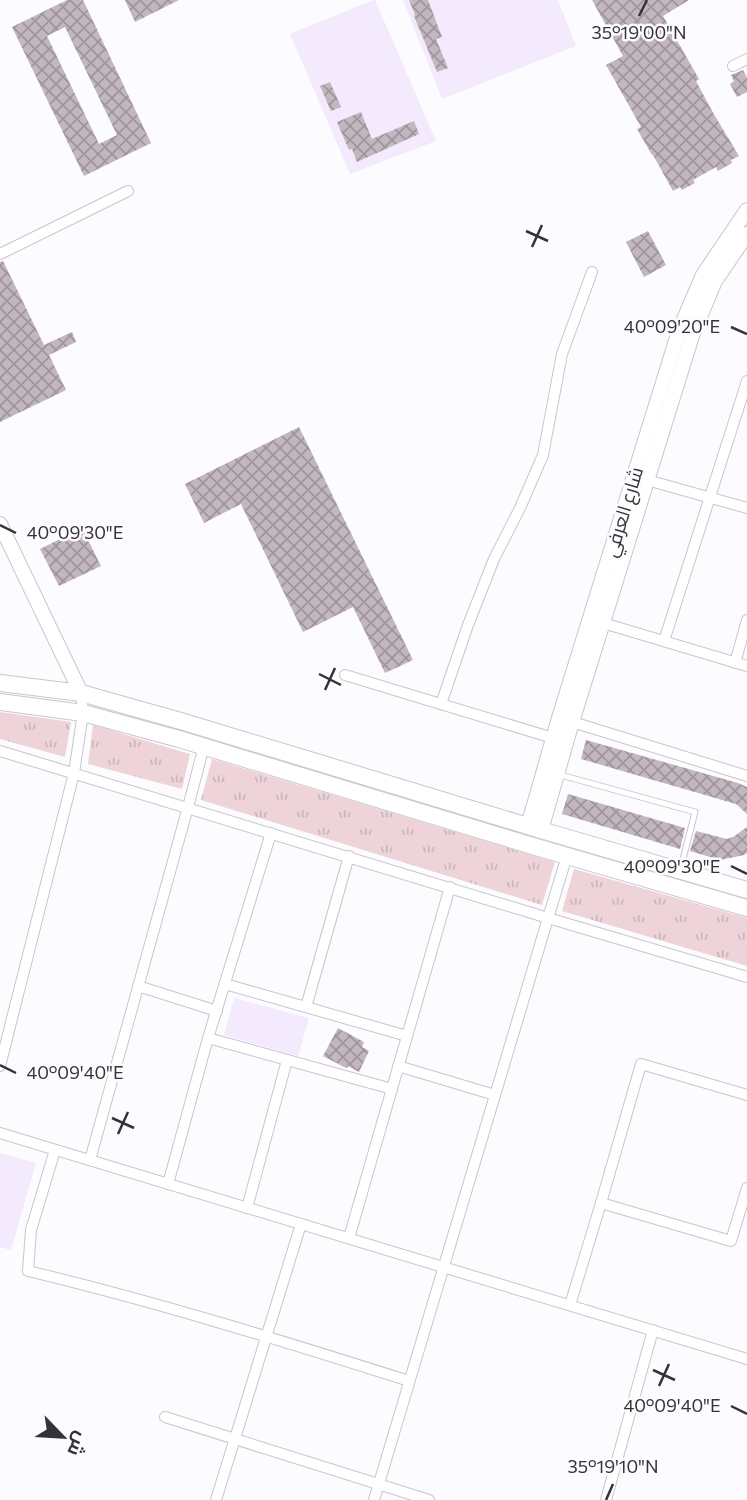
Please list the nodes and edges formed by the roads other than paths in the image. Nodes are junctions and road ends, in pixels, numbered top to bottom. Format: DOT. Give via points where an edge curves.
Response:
graph roads {
  1 [pos="747,59"];
  2 [pos="733,66"];
  3 [pos="128,191"];
  4 [pos="747,211"];
  5 [pos="747,234"];
  6 [pos="0,254"];
  7 [pos="592,272"];
  8 [pos="747,381"];
  9 [pos="647,480"];
  10 [pos="709,497"];
  11 [pos="747,508"];
  12 [pos="0,524"];
  13 [pos="747,620"];
  14 [pos="603,623"];
  15 [pos="664,641"];
  16 [pos="735,663"];
  17 [pos="747,666"];
  18 [pos="345,675"];
  19 [pos="0,683"];
  20 [pos="81,692"];
  21 [pos="0,702"];
  22 [pos="441,704"];
  23 [pos="83,713"];
  24 [pos="566,720"];
  25 [pos="554,738"];
  26 [pos="204,746"];
  27 [pos="0,751"];
  28 [pos="75,773"];
  29 [pos="557,774"];
  30 [pos="747,776"];
  31 [pos="188,807"];
  32 [pos="534,828"];
  33 [pos="271,832"];
  34 [pos="349,856"];
  35 [pos="567,856"];
  36 [pos="680,870"];
  37 [pos="450,887"];
  38 [pos="747,890"];
  39 [pos="747,908"];
  40 [pos="548,918"];
  41 [pos="747,977"];
  42 [pos="225,984"];
  43 [pos="138,986"];
  44 [pos="306,1007"];
  45 [pos="217,1011"];
  46 [pos="407,1036"];
  47 [pos="208,1038"];
  48 [pos="287,1060"];
  49 [pos="0,1066"];
  50 [pos="398,1066"];
  51 [pos="391,1089"];
  52 [pos="495,1095"];
  53 [pos="747,1095"];
  54 [pos="0,1133"];
  55 [pos="55,1150"];
  56 [pos="90,1160"];
  57 [pos="168,1184"];
  58 [pos="747,1188"];
  59 [pos="601,1203"];
  60 [pos="247,1208"];
  61 [pos="301,1224"];
  62 [pos="349,1238"];
  63 [pos="444,1267"];
  64 [pos="569,1305"];
  65 [pos="653,1330"];
  66 [pos="267,1336"];
  67 [pos="747,1359"];
  68 [pos="409,1381"];
  69 [pos="164,1418"];
  70 [pos="234,1440"];
  71 [pos="378,1485"];
  72 [pos="216,1500"];
  73 [pos="373,1500"];
  74 [pos="429,1500"];
  75 [pos="606,1500"];
  1 -- 2 [label="street"];
  3 -- 6 [label="street"];
  4 -- 24 [label="street, شارع العرفي" via="703,275 679,331"];
  5 -- 9 [label="street, شارع العرفي" via="715,281 692,335"];
  7 -- 22 [label="street" via="562,354 543,455 494,559"];
  8 -- 10 [label="street"];
  9 -- 10 [label="street"];
  9 -- 14 [label="street, شارع العرفي"];
  10 -- 11 [label="street"];
  10 -- 15 [label="street"];
  12 -- 20 [label="street"];
  13 -- 16 [label="street"];
  14 -- 15 [label="street"];
  14 -- 24 [label="street, شارع العرفي"];
  15 -- 16 [label="street"];
  16 -- 17 [label="street"];
  18 -- 22 [label="street"];
  19 -- 20 [label="main road"];
  20 -- 23 [label="street"];
  20 -- 32 [label="main road"];
  21 -- 23 [label="main road"];
  22 -- 25 [label="street"];
  23 -- 26 [label="main road"];
  23 -- 28 [label="street"];
  24 -- 25 [label="street, شارع العرفي"];
  24 -- 29 [label="street, شارع العرفي"];
  24 -- 30 [label="street"];
  25 -- 32 [label="street, شارع العرفي"];
  26 -- 31 [label="street"];
  26 -- 35 [label="main road"];
  27 -- 28 [label="street"];
  28 -- 31 [label="street"];
  28 -- 49 [label="street"];
  29 -- 32 [label="street, شارع العرفي"];
  29 -- 36 [label="lane" via="695,812"];
  31 -- 33 [label="street"];
  31 -- 43 [label="street"];
  32 -- 36 [label="main road"];
  33 -- 34 [label="street"];
  33 -- 42 [label="street"];
  34 -- 37 [label="street"];
  34 -- 44 [label="street"];
  35 -- 39 [label="main road"];
  35 -- 40 [label="street"];
  36 -- 38 [label="main road"];
  37 -- 40 [label="street"];
  37 -- 46 [label="street"];
  40 -- 41 [label="street"];
  40 -- 52 [label="street"];
  42 -- 44 [label="street"];
  42 -- 45 [label="street"];
  43 -- 45 [label="street"];
  43 -- 56 [label="street"];
  44 -- 46 [label="street"];
  45 -- 47 [label="street"];
  46 -- 50 [label="street"];
  47 -- 48 [label="street"];
  47 -- 57 [label="street"];
  48 -- 51 [label="street"];
  48 -- 60 [label="street"];
  50 -- 51 [label="street"];
  50 -- 52 [label="street"];
  51 -- 62 [label="street"];
  52 -- 63 [label="street"];
  53 -- 59 [label="street" via="641,1064"];
  54 -- 55 [label="street"];
  55 -- 56 [label="street"];
  55 -- 66 [label="street" via="31,1230 28,1271"];
  56 -- 57 [label="street"];
  57 -- 60 [label="street"];
  58 -- 59 [label="street" via="731,1241"];
  59 -- 64 [label="street"];
  60 -- 61 [label="street"];
  61 -- 62 [label="street"];
  61 -- 66 [label="street"];
  62 -- 63 [label="street"];
  63 -- 64 [label="street"];
  63 -- 68 [label="street"];
  64 -- 65 [label="street"];
  65 -- 67 [label="street"];
  65 -- 75 [label="street"];
  66 -- 68 [label="street"];
  66 -- 70 [label="street"];
  68 -- 71 [label="street"];
  69 -- 70 [label="street"];
  70 -- 71 [label="street"];
  70 -- 72 [label="street"];
  71 -- 73 [label="street"];
  71 -- 74 [label="street"];
}
